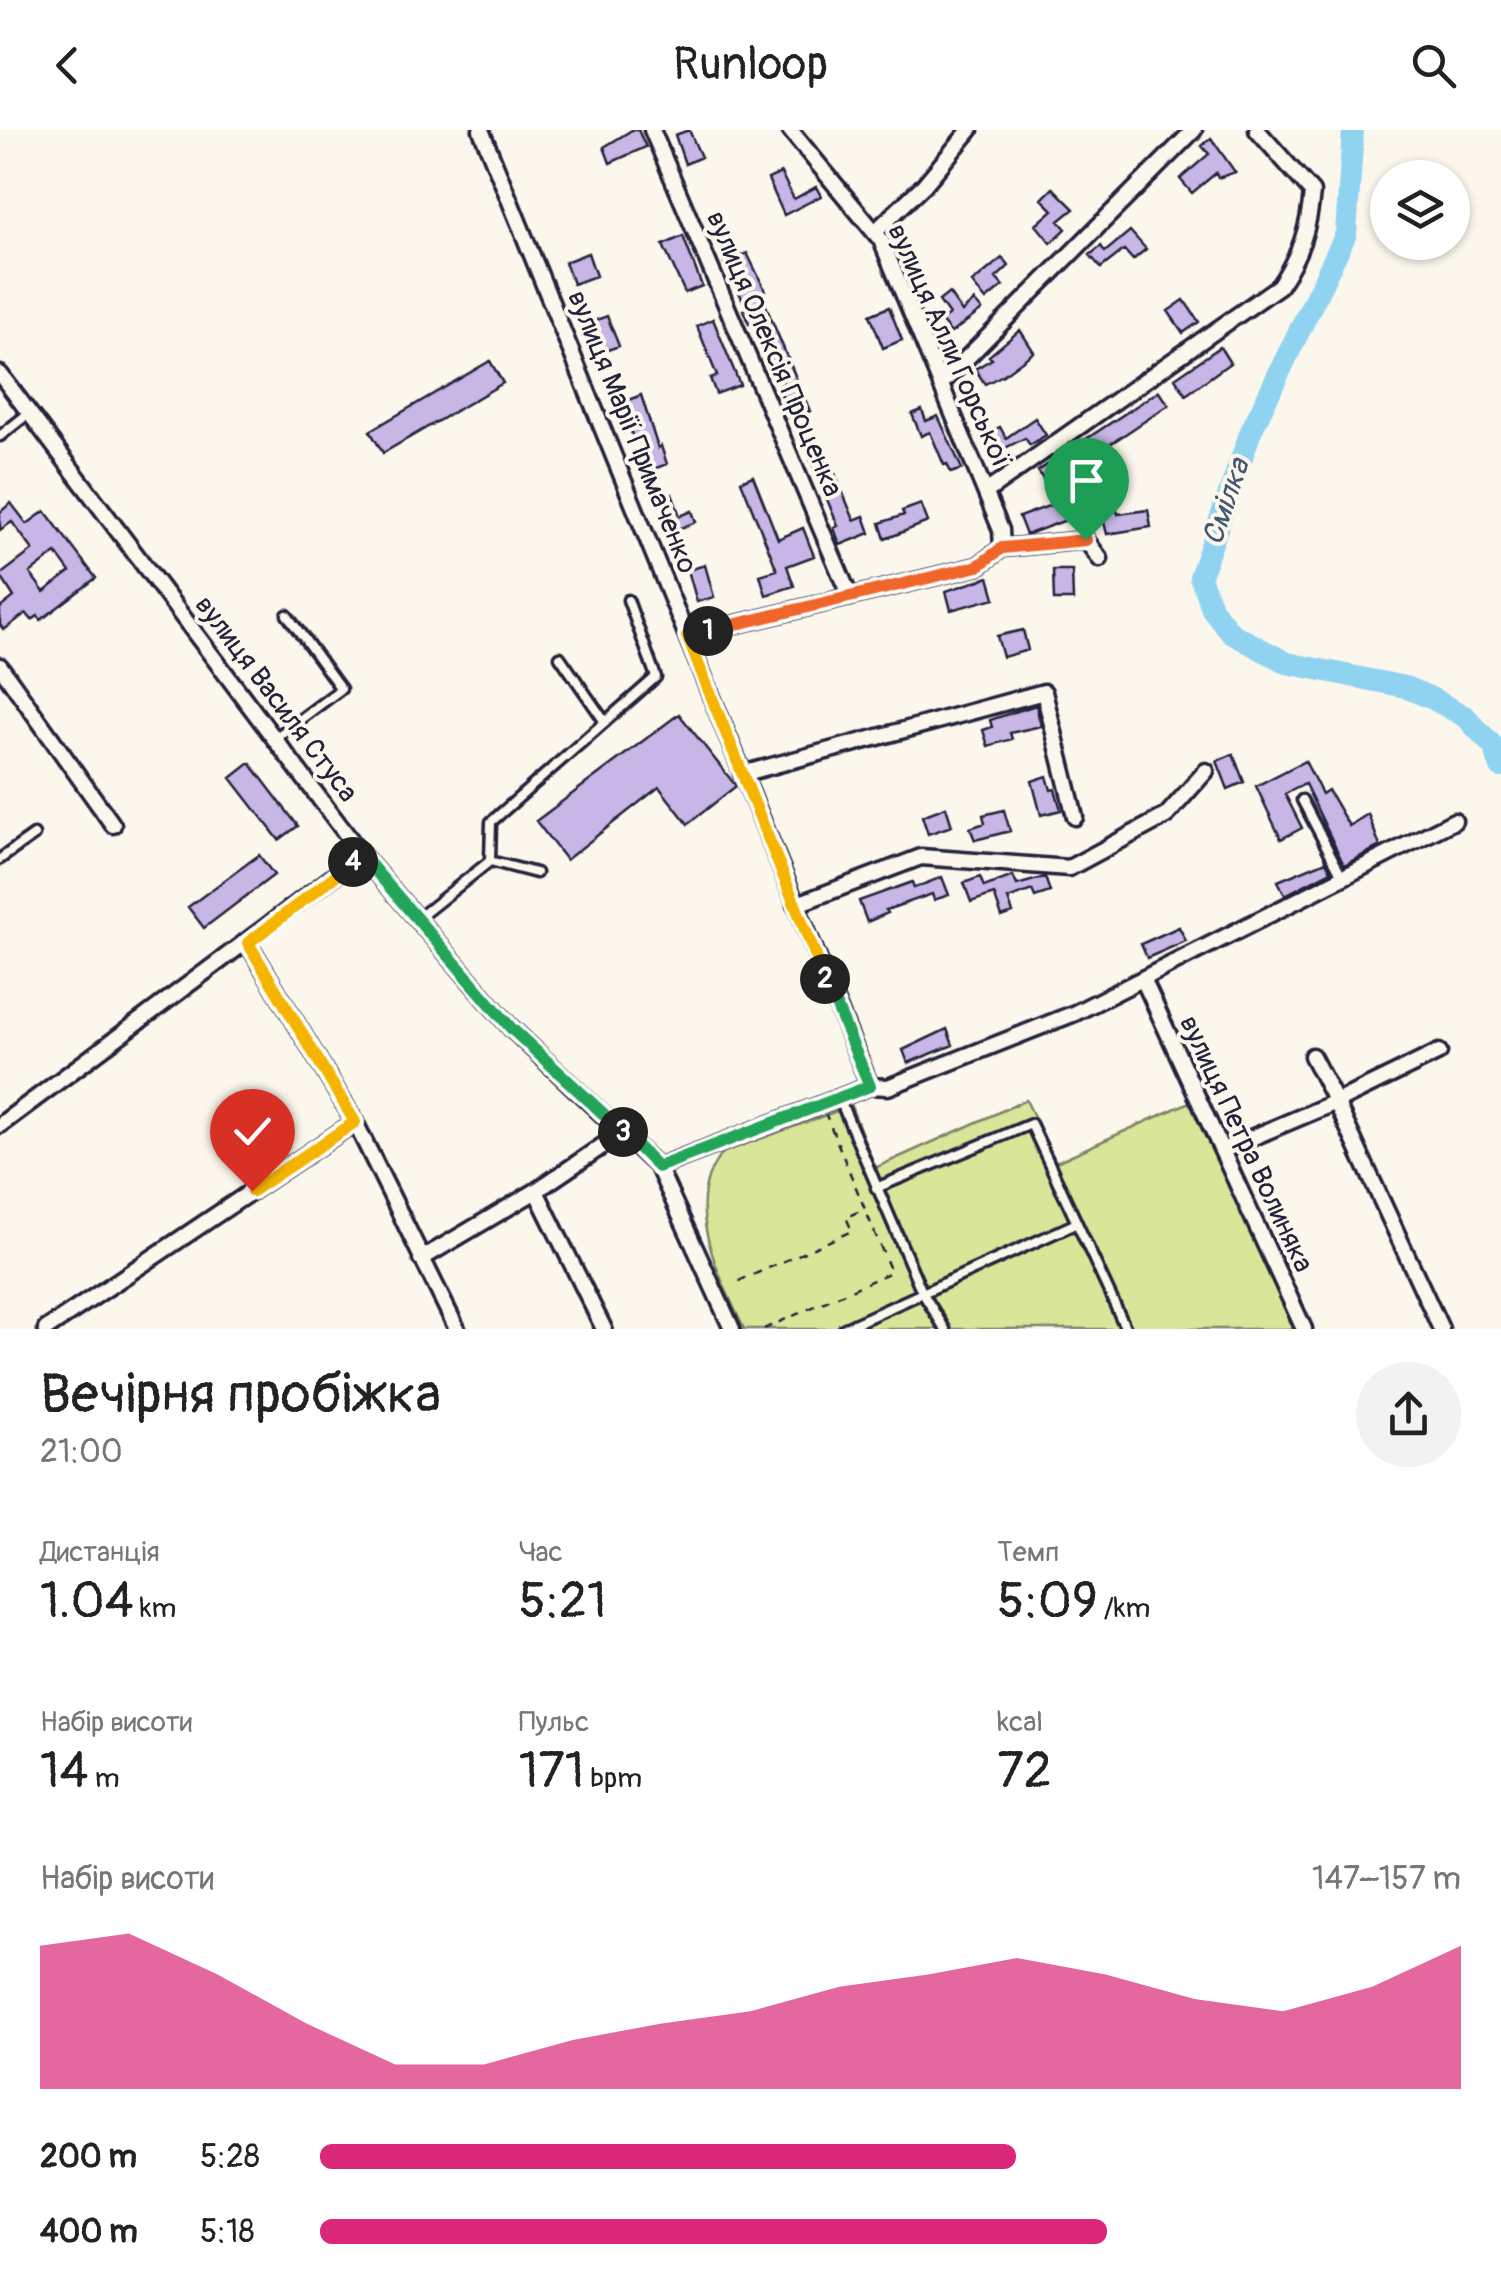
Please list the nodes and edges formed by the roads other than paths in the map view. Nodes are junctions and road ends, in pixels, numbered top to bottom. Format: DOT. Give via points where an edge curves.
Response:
graph roads {
  1 [pos="481,130"];
  2 [pos="652,130"];
  3 [pos="790,130"];
  4 [pos="970,130"];
  5 [pos="1194,130"];
  6 [pos="1257,130"];
  7 [pos="874,232"];
  8 [pos="0,374"];
  9 [pos="941,384"];
  10 [pos="30,413"];
  11 [pos="0,436"];
  12 [pos="986,492"];
  13 [pos="1002,548"];
  14 [pos="1100,559"];
  15 [pos="850,596"];
  16 [pos="628,600"];
  17 [pos="287,614"];
  18 [pos="687,636"];
  19 [pos="560,658"];
  20 [pos="0,666"];
  21 [pos="605,722"];
  22 [pos="274,738"];
  23 [pos="1206,771"];
  24 [pos="742,774"];
  25 [pos="1302,800"];
  26 [pos="1076,817"];
  27 [pos="1454,821"];
  28 [pos="113,825"];
  29 [pos="34,834"];
  30 [pos="362,855"];
  31 [pos="0,859"];
  32 [pos="490,861"];
  33 [pos="536,873"];
  34 [pos="1342,878"];
  35 [pos="795,905"];
  36 [pos="417,919"];
  37 [pos="248,943"];
  38 [pos="1143,979"];
  39 [pos="1438,1052"];
  40 [pos="1312,1056"];
  41 [pos="870,1086"];
  42 [pos="839,1098"];
  43 [pos="1336,1102"];
  44 [pos="355,1122"];
  45 [pos="0,1125"];
  46 [pos="622,1132"];
  47 [pos="1223,1150"];
  48 [pos="658,1167"];
  49 [pos="876,1188"];
  50 [pos="536,1190"];
  51 [pos="1077,1223"];
  52 [pos="421,1259"];
  53 [pos="922,1292"];
  54 [pos="46,1329"];
  55 [pos="457,1329"];
  56 [pos="604,1329"];
  57 [pos="732,1329"];
  58 [pos="842,1329"];
  59 [pos="945,1329"];
  60 [pos="1126,1329"];
  61 [pos="1304,1329"];
  62 [pos="1441,1329"];
  1 -- 18 [label="street, вулиця Марії Примаченко"];
  2 -- 15 [label="street, вулиця Олексія Проценка"];
  3 -- 7 [label="street, вулиця Алли Горської"];
  4 -- 7 [label="street"];
  5 -- 9 [label="street"];
  6 -- 12 [label="street" via="1312,192 1309,227 1279,286"];
  7 -- 9 [label="street, вулиця Алли Горської"];
  8 -- 10 [label="street, вулиця Василя Стуса"];
  9 -- 12 [label="street, вулиця Алли Горської"];
  10 -- 11 [label="lane"];
  10 -- 22 [label="street, вулиця Василя Стуса"];
  12 -- 13 [label="street, вулиця Алли Горської"];
  13 -- 14 [label="street" via="1086,540"];
  13 -- 15 [label="street" via="978,566"];
  15 -- 18 [label="street"];
  16 -- 21 [label="lane" via="656,677"];
  17 -- 22 [label="lane" via="342,689"];
  18 -- 24 [label="street, вулиця Марії Примаченко"];
  19 -- 21 [label="lane"];
  20 -- 28 [label="street"];
  21 -- 32 [label="lane" via="491,822"];
  22 -- 30 [label="street, вулиця Василя Стуса"];
  23 -- 35 [label="street" via="1166,816 1070,868 921,857"];
  24 -- 26 [label="street" via="1044,692"];
  24 -- 35 [label="street, вулиця Марії Примаченко"];
  25 -- 34 [label="lane"];
  27 -- 34 [label="street"];
  29 -- 31 [label="lane"];
  30 -- 36 [label="street, вулиця Василя Стуса"];
  30 -- 37 [label="street"];
  32 -- 33 [label="lane"];
  32 -- 36 [label="lane"];
  34 -- 38 [label="street"];
  35 -- 41 [label="street, вулиця Марії Примаченко"];
  36 -- 46 [label="street, вулиця Василя Стуса" via="511,1028"];
  37 -- 44 [label="street"];
  37 -- 45 [label="street"];
  38 -- 41 [label="street" via="888,1087"];
  38 -- 47 [label="street, вулиця Петра Волиняка"];
  39 -- 43 [label="street"];
  40 -- 43 [label="street"];
  41 -- 42 [label="street"];
  42 -- 48 [label="street"];
  42 -- 49 [label="lane"];
  43 -- 47 [label="street"];
  43 -- 62 [label="street"];
  44 -- 52 [label="street"];
  44 -- 54 [label="street"];
  46 -- 48 [label="street, вулиця Василя Стуса"];
  46 -- 50 [label="street"];
  47 -- 61 [label="street, вулиця Петра Волиняка"];
  48 -- 57 [label="street, вулиця Василя Стуса"];
  49 -- 51 [label="lane" via="1030,1124"];
  49 -- 53 [label="lane"];
  50 -- 52 [label="street"];
  50 -- 56 [label="street"];
  51 -- 53 [label="lane"];
  51 -- 60 [label="lane"];
  52 -- 55 [label="street"];
  53 -- 58 [label="lane"];
  53 -- 59 [label="lane"];
}
